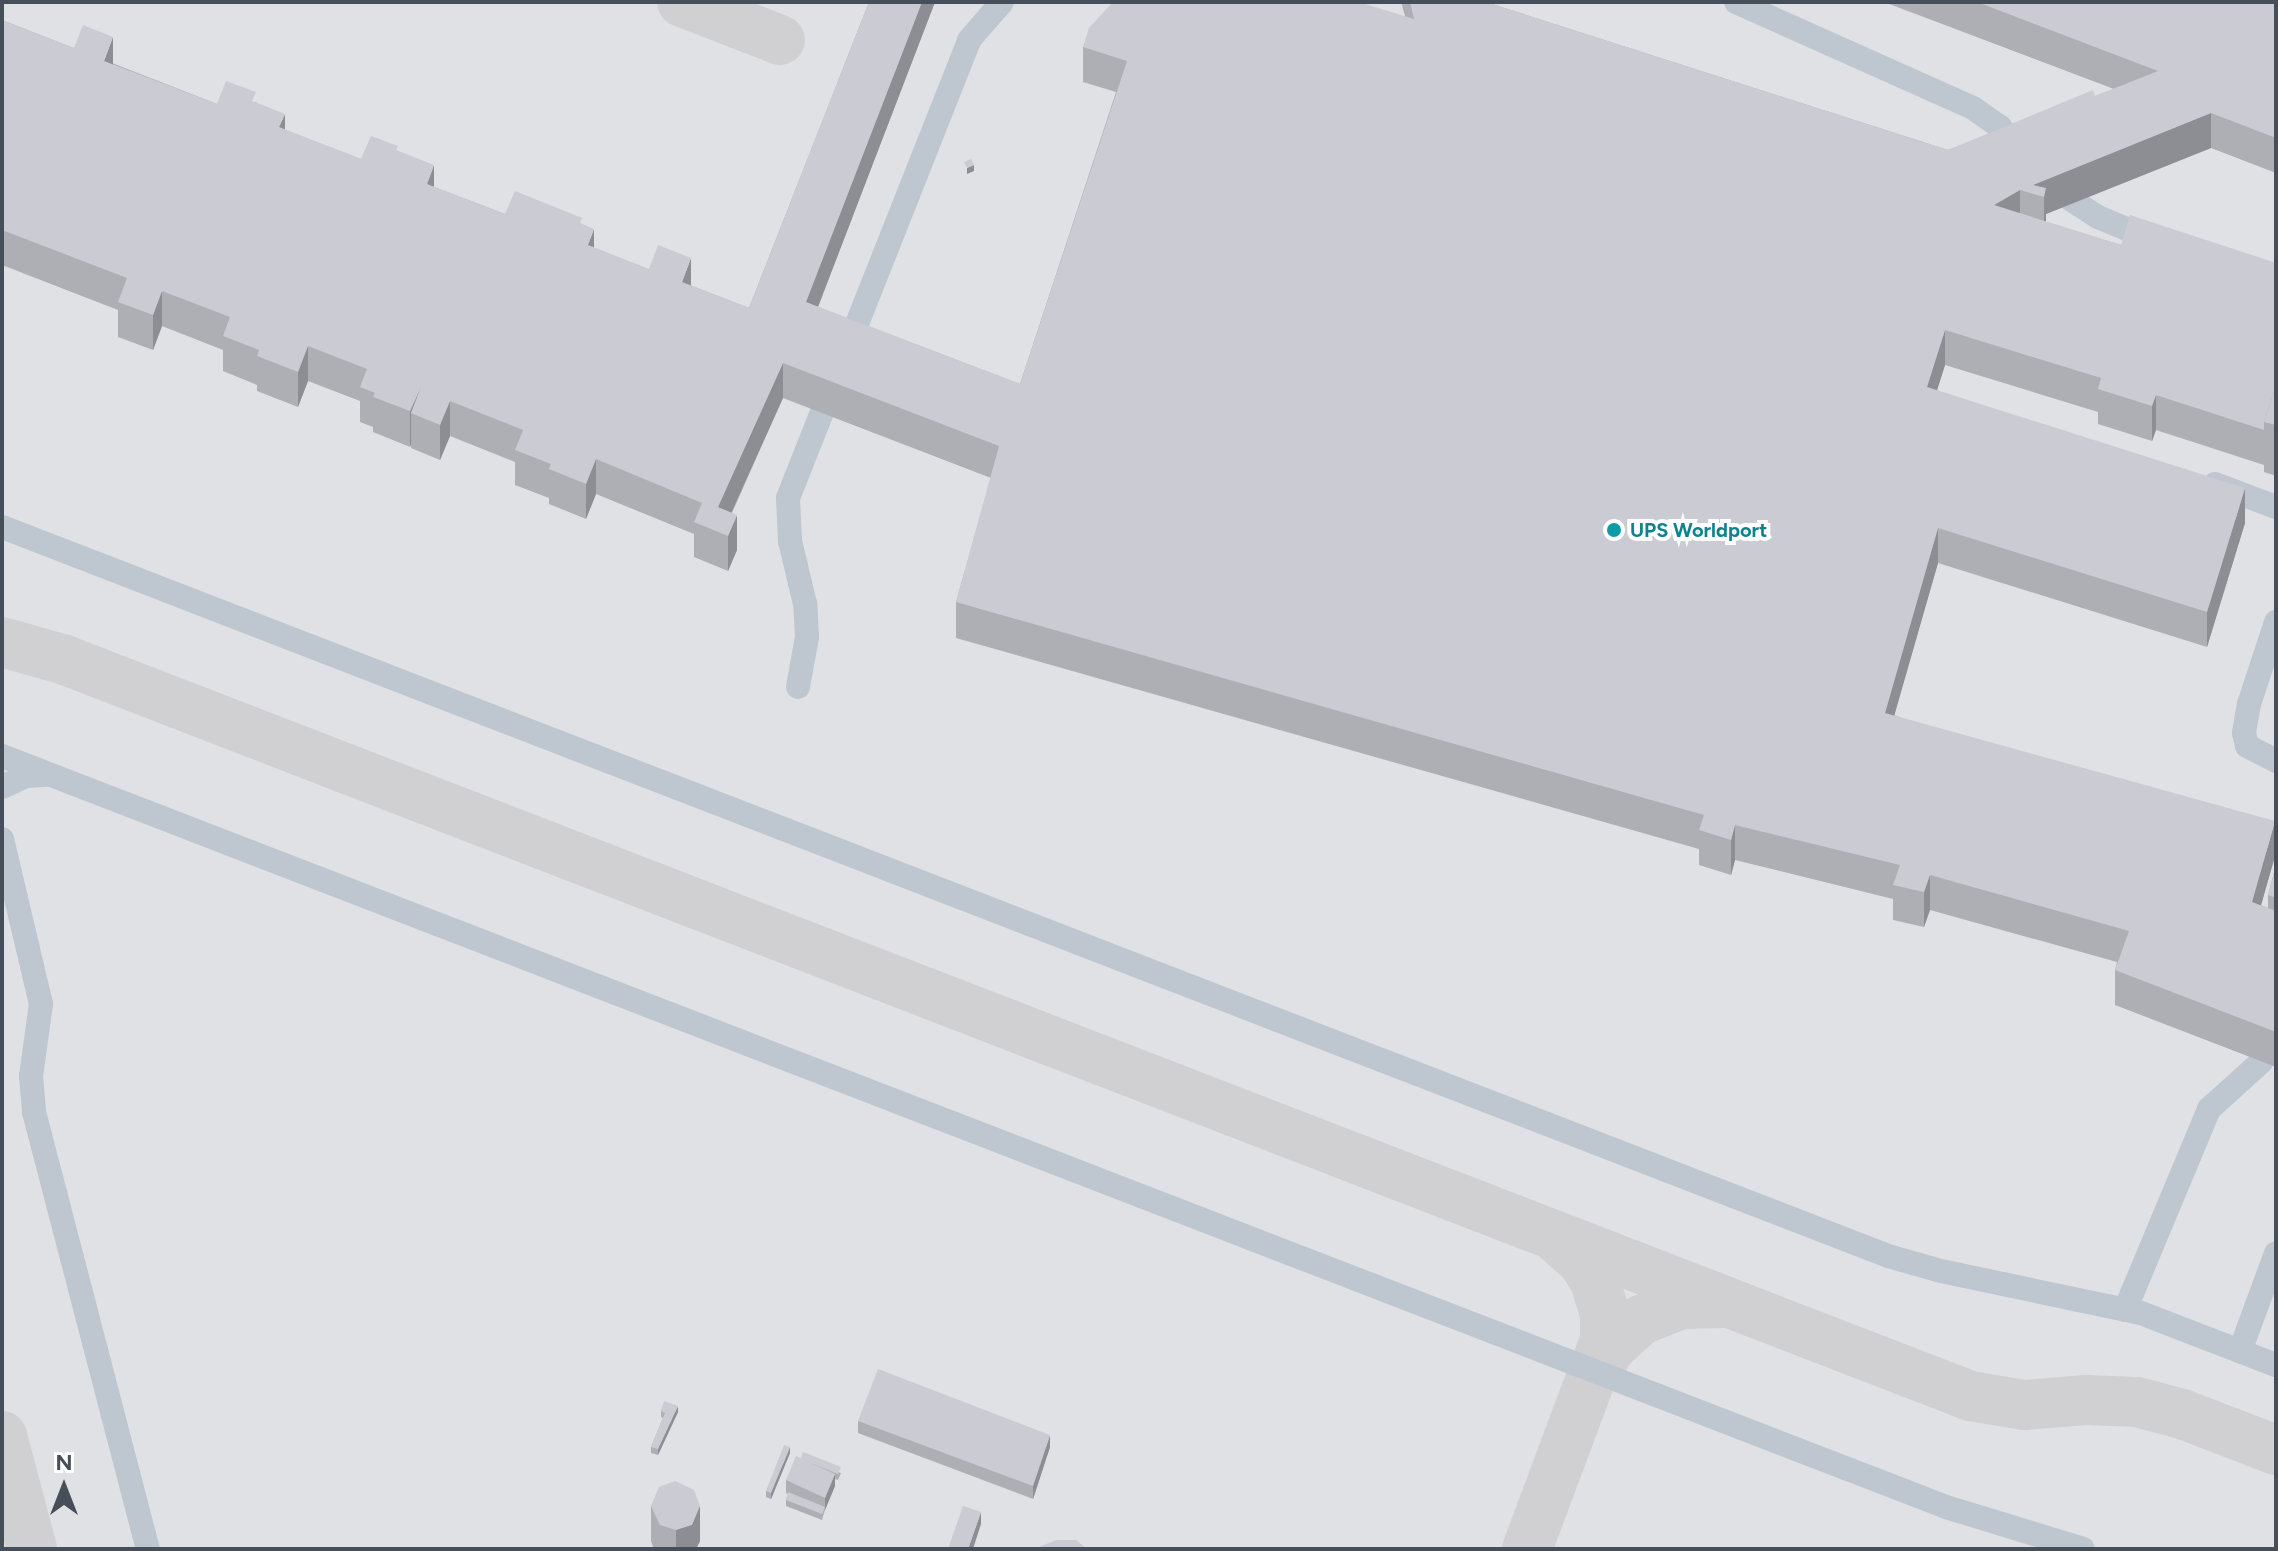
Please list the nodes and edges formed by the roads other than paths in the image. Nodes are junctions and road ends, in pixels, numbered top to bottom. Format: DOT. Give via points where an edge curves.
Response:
graph roads {
  1 [pos="1002,2"];
  2 [pos="1736,2"];
  3 [pos="2178,249"];
  4 [pos="2193,478"];
  5 [pos="2276,507"];
  6 [pos="2,527"];
  7 [pos="2276,622"];
  8 [pos="798,687"];
  9 [pos="2,756"];
  10 [pos="2276,761"];
  11 [pos="51,775"];
  12 [pos="2,787"];
  13 [pos="2,839"];
  14 [pos="2261,1062"];
  15 [pos="2276,1253"];
  16 [pos="2125,1310"];
  17 [pos="2240,1351"];
  18 [pos="2276,1365"];
  19 [pos="148,1549"];
  20 [pos="2083,1549"];
  1 -- 8 [label="lane" via="969,40 788,498 807,637"];
  2 -- 3 [label="lane" via="1973,108 2000,127 2052,188 2098,217"];
  4 -- 5 [label="lane"];
  6 -- 16 [label="lane" via="1888,1256"];
  7 -- 10 [label="lane" via="2244,733 2247,746"];
  9 -- 11 [label="lane"];
  11 -- 12 [label="lane" via="26,776"];
  11 -- 20 [label="lane" via="1946,1507"];
  13 -- 19 [label="lane" via="41,1004 31,1076 34,1112"];
  14 -- 16 [label="lane" via="2209,1109"];
  15 -- 17 [label="lane"];
  16 -- 17 [label="lane"];
  17 -- 18 [label="lane"];
}
